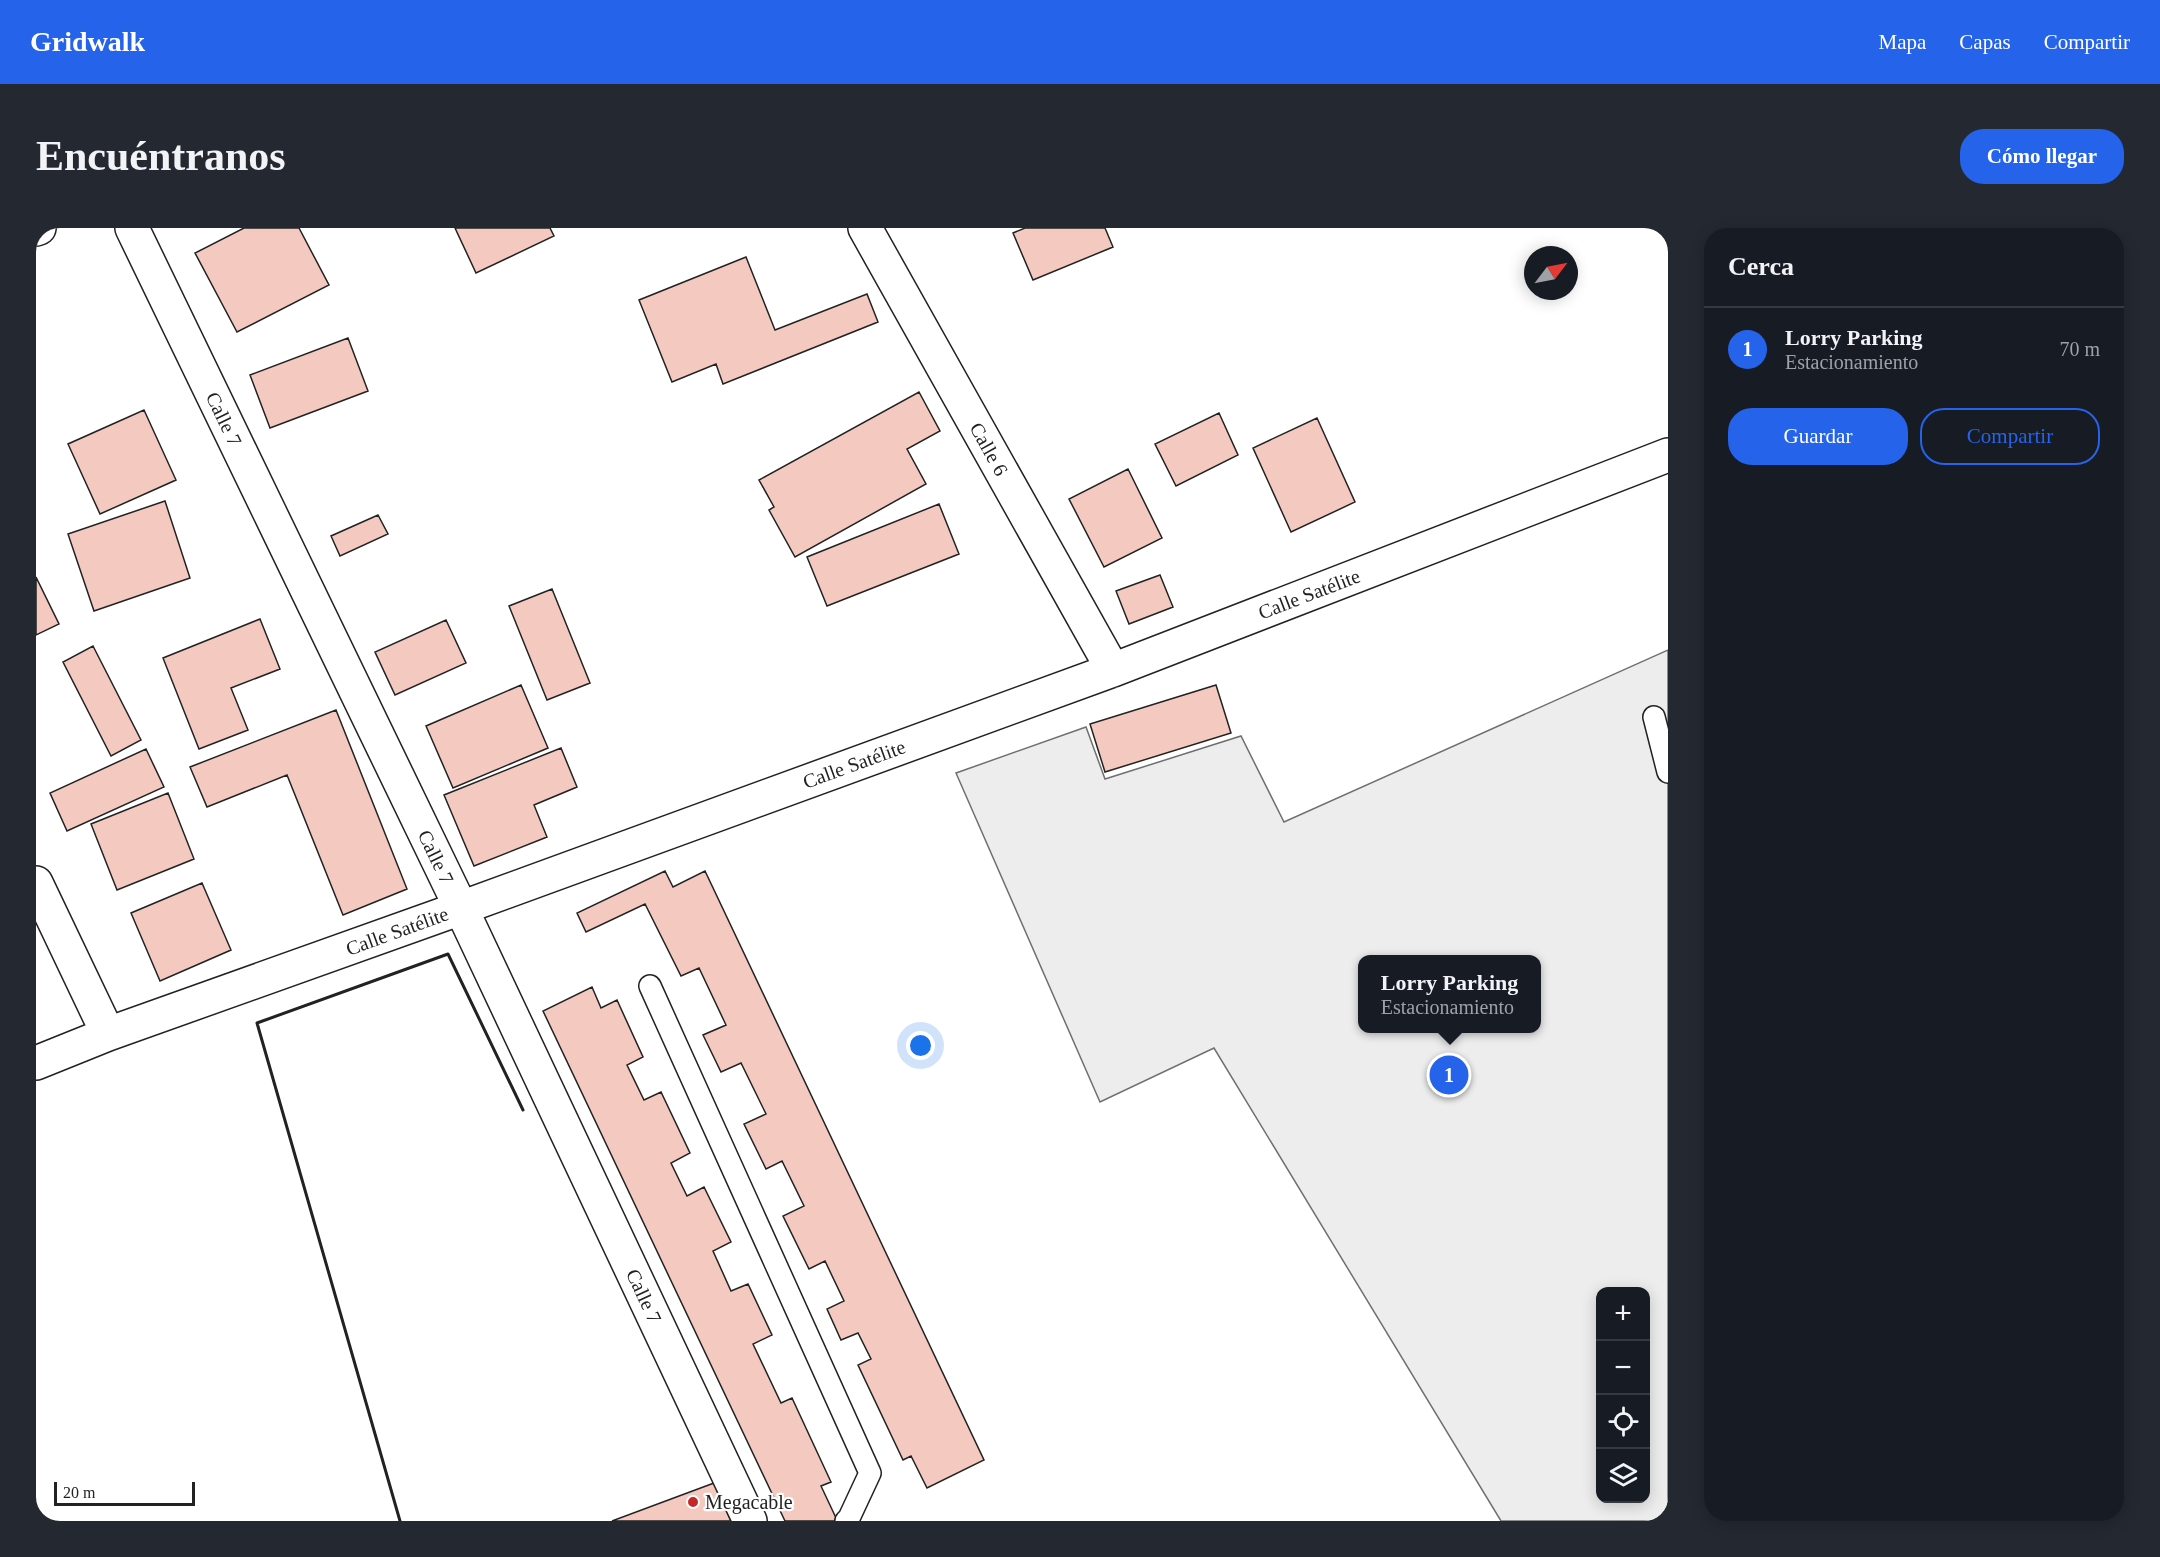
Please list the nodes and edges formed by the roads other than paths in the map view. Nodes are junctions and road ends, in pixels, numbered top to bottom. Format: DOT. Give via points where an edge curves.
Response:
graph roads {
  1 [pos="132,228"];
  2 [pos="865,228"];
  3 [pos="1668,455"];
  4 [pos="1113,670"];
  5 [pos="1654,717"];
  6 [pos="1668,772"];
  7 [pos="36,883"];
  8 [pos="461,908"];
  9 [pos="650,986"];
  10 [pos="108,1034"];
  11 [pos="36,1063"];
  12 [pos="750,1521"];
  13 [pos="846,1521"];
  1 -- 8 [label="street, Calle 7"];
  2 -- 4 [label="street, Calle 6"];
  3 -- 4 [label="street, Calle Satélite"];
  4 -- 8 [label="street, Calle Satélite"];
  5 -- 6 [label="lane"];
  7 -- 10 [label="street"];
  8 -- 10 [label="street, Calle Satélite"];
  8 -- 12 [label="street, Calle 7"];
  9 -- 13 [label="lane" via="870,1473"];
  10 -- 11 [label="street, Calle Satélite"];
}
